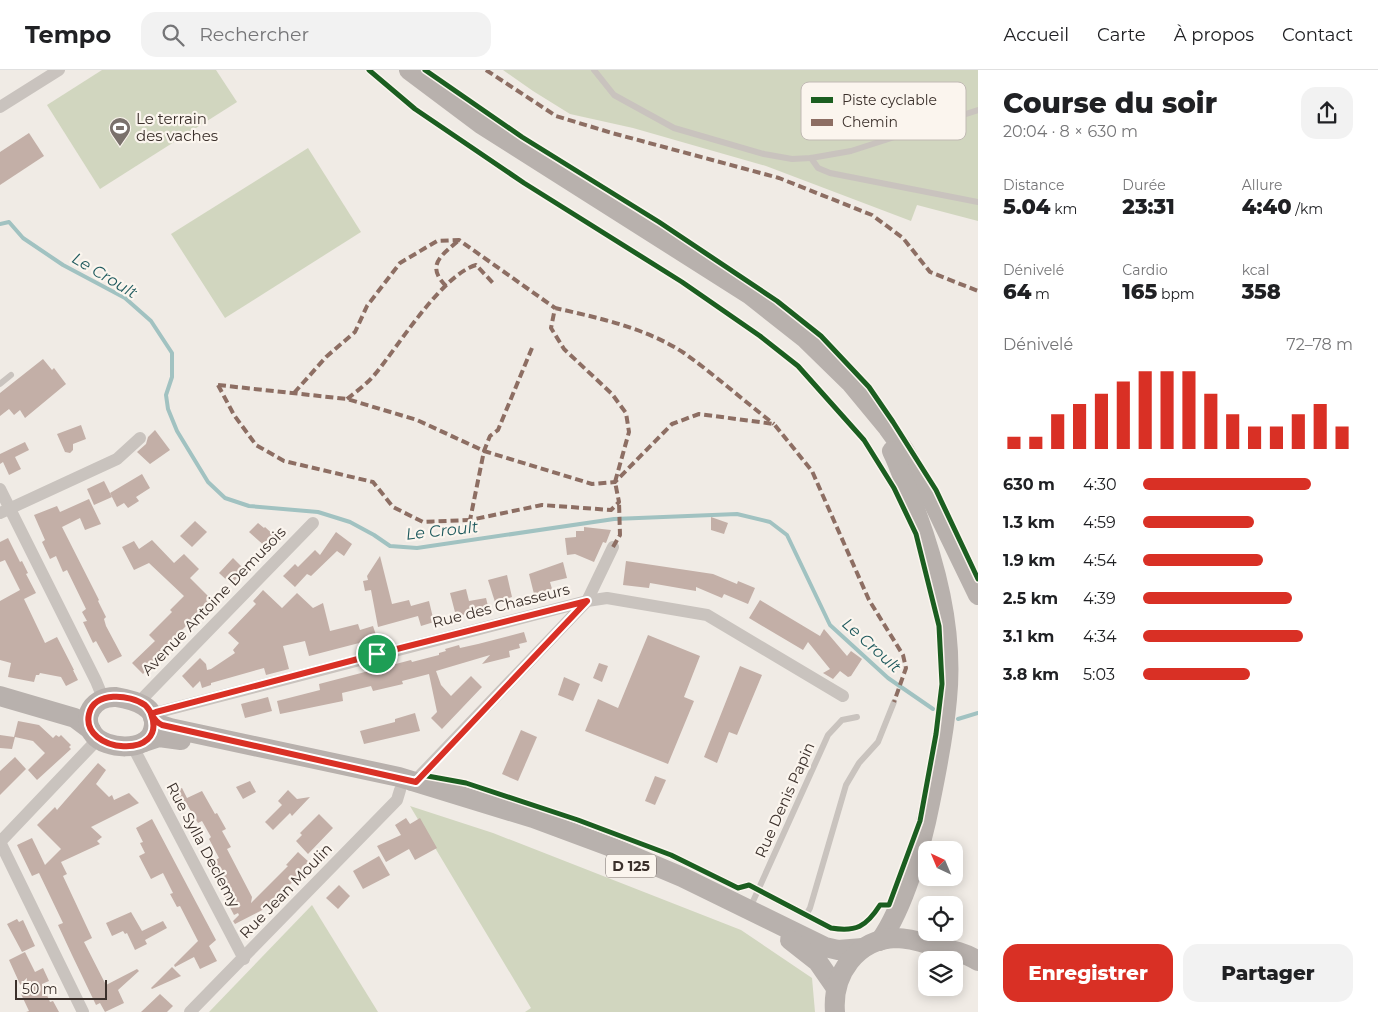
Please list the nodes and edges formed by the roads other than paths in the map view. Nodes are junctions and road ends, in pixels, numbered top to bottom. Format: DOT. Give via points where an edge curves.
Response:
graph roads {
  1 [pos="59,70"];
  2 [pos="409,70"];
  3 [pos="594,70"];
  4 [pos="0,108"];
  5 [pos="978,110"];
  6 [pos="966,114"];
  7 [pos="885,140"];
  8 [pos="811,158"];
  9 [pos="978,202"];
  10 [pos="11,375"];
  11 [pos="0,384"];
  12 [pos="865,400"];
  13 [pos="140,438"];
  14 [pos="0,490"];
  15 [pos="5,510"];
  16 [pos="313,523"];
  17 [pos="613,547"];
  18 [pos="978,595"];
  19 [pos="587,601"];
  20 [pos="0,696"];
  21 [pos="843,696"];
  22 [pos="23,701"];
  23 [pos="98,701"];
  24 [pos="894,702"];
  25 [pos="148,711"];
  26 [pos="857,717"];
  27 [pos="95,734"];
  28 [pos="139,745"];
  29 [pos="408,786"];
  30 [pos="0,842"];
  31 [pos="749,909"];
  32 [pos="806,915"];
  33 [pos="871,945"];
  34 [pos="244,959"];
  35 [pos="978,961"];
  36 [pos="836,988"];
  37 [pos="84,1012"];
  38 [pos="190,1012"];
  39 [pos="836,1012"];
  1 -- 4 [label="street"];
  2 -- 12 [label="main road" via="481,124 749,294 828,359"];
  3 -- 8 [label="lane" via="614,95 674,128 764,154 792,159"];
  5 -- 6 [label="lane"];
  7 -- 8 [label="lane" via="851,151"];
  8 -- 9 [label="lane" via="818,168 830,172"];
  10 -- 11 [label="lane"];
  12 -- 18 [label="main road" via="904,450"];
  12 -- 33 [label="main road" via="894,456 929,548 945,615 948,665 947,698 925,827 916,860 896,910"];
  13 -- 15 [label="street" via="117,459"];
  14 -- 15 [label="street"];
  15 -- 23 [label="street" via="96,681"];
  16 -- 25 [label="street, Avenue Antoine Demusois"];
  17 -- 19 [label="street, Rue Jean Moulin"];
  19 -- 21 [label="street, Rue des Chasseurs" via="607,598 707,615"];
  19 -- 25 [label="street, Rue des Chasseurs"];
  19 -- 29 [label="street, Rue Jean Moulin"];
  20 -- 22 [label="main road"];
  22 -- 23 [label="main road" via="77,708"];
  22 -- 27 [label="main road" via="75,718"];
  23 -- 25 [label="main road" via="116,697"];
  23 -- 27 [label="main road" via="88,718"];
  24 -- 32 [label="lane" via="878,742 859,763 846,785"];
  25 -- 28 [label="main road" via="153,732"];
  25 -- 29 [label="main road, D 125" via="158,724 170,728 359,768"];
  26 -- 31 [label="lane, Rue Denis Papin" via="842,720 828,735"];
  27 -- 28 [label="main road"];
  27 -- 30 [label="street"];
  28 -- 29 [label="main road, D 125" via="155,737 166,737 331,773"];
  28 -- 34 [label="street, Rue Sylla Declemy"];
  29 -- 31 [label="main road, D 125" via="568,830 682,877"];
  29 -- 34 [label="street, Rue Jean Moulin"];
  29 -- 36 [label="main road, D 125" via="701,895 788,939 818,962"];
  30 -- 37 [label="street"];
  31 -- 33 [label="main road, D 125" via="825,947 838,950"];
  33 -- 35 [label="main road" via="896,938 914,940 966,954"];
  33 -- 36 [label="main road" via="844,968"];
  34 -- 38 [label="street, Rue Jean Moulin"];
  36 -- 39 [label="main road"];
}
